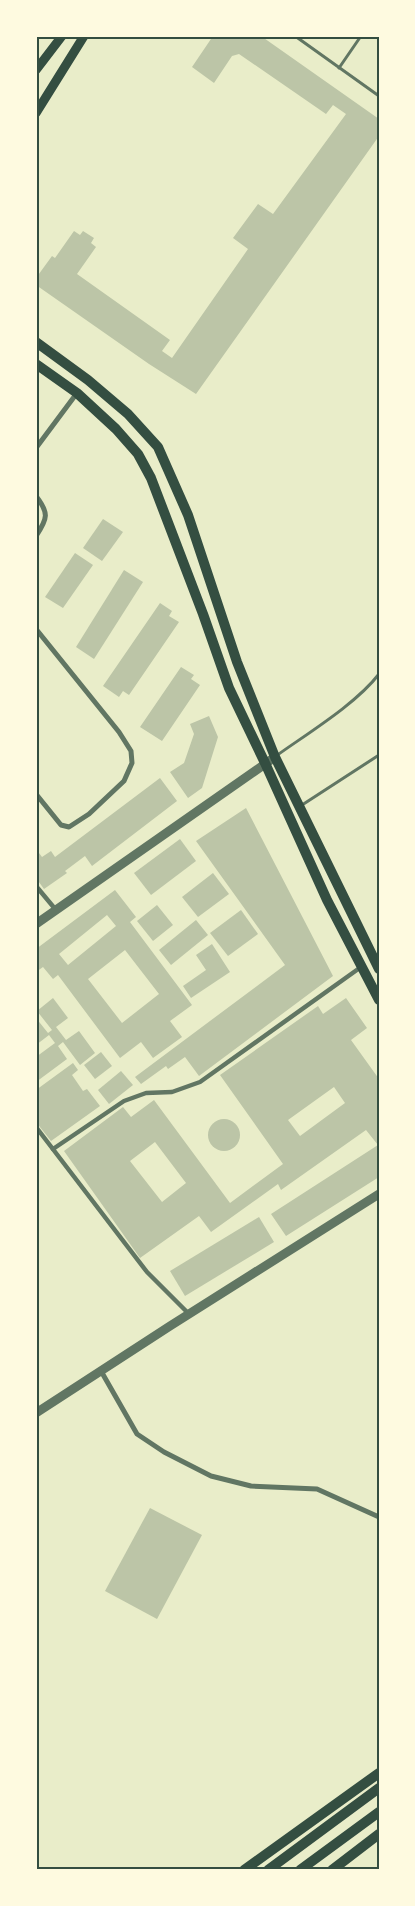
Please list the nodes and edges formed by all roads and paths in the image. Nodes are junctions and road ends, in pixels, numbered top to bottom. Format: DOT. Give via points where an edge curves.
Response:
graph roads {
  1 [pos="62,36"];
  2 [pos="84,36"];
  3 [pos="295,36"];
  4 [pos="361,36"];
  5 [pos="339,68"];
  6 [pos="36,70"];
  7 [pos="379,96"];
  8 [pos="36,112"];
  9 [pos="36,342"];
  10 [pos="36,364"];
  11 [pos="77,393"];
  12 [pos="36,448"];
  13 [pos="36,496"];
  14 [pos="36,536"];
  15 [pos="36,629"];
  16 [pos="379,674"];
  17 [pos="379,755"];
  18 [pos="275,757"];
  19 [pos="265,763"];
  20 [pos="36,794"];
  21 [pos="300,807"];
  22 [pos="36,886"];
  23 [pos="56,910"];
  24 [pos="36,924"];
  25 [pos="362,967"];
  26 [pos="379,970"];
  27 [pos="379,1000"];
  28 [pos="36,1127"];
  29 [pos="53,1149"];
  30 [pos="379,1194"];
  31 [pos="189,1314"];
  32 [pos="100,1371"];
  33 [pos="36,1413"];
  34 [pos="379,1517"];
  35 [pos="379,1772"];
  36 [pos="379,1788"];
  37 [pos="379,1812"];
  38 [pos="379,1834"];
  39 [pos="244,1870"];
  40 [pos="268,1870"];
  41 [pos="300,1870"];
  42 [pos="332,1870"];
  1 -- 6 [label="main road"];
  2 -- 8 [label="main road"];
  3 -- 5 [label="lane"];
  4 -- 5 [label="lane"];
  5 -- 7 [label="lane"];
  9 -- 18 [label="main road" via="128,414 158,446 188,515 237,662"];
  10 -- 11 [label="main road"];
  11 -- 12 [label="street"];
  11 -- 19 [label="main road" via="138,454 151,478 229,688"];
  13 -- 14 [label="street" via="46,509 44,525"];
  15 -- 20 [label="street" via="119,732 131,751 132,763 124,781 89,814 69,827 61,825"];
  16 -- 18 [label="lane" via="355,698"];
  17 -- 21 [label="lane"];
  18 -- 19 [label="street"];
  18 -- 21 [label="main road"];
  19 -- 23 [label="street"];
  19 -- 25 [label="main road" via="327,900"];
  21 -- 26 [label="main road"];
  22 -- 23 [label="street"];
  23 -- 24 [label="street"];
  25 -- 27 [label="main road"];
  25 -- 29 [label="street" via="200,1082 172,1092 146,1093 124,1101"];
  28 -- 29 [label="street"];
  29 -- 31 [label="street" via="147,1272"];
  30 -- 31 [label="street"];
  31 -- 32 [label="street"];
  32 -- 33 [label="street"];
  32 -- 34 [label="street" via="137,1434 164,1452 211,1476 251,1486 316,1489"];
  35 -- 39 [label="main road"];
  36 -- 40 [label="main road"];
  37 -- 41 [label="main road"];
  38 -- 42 [label="main road"];
}
